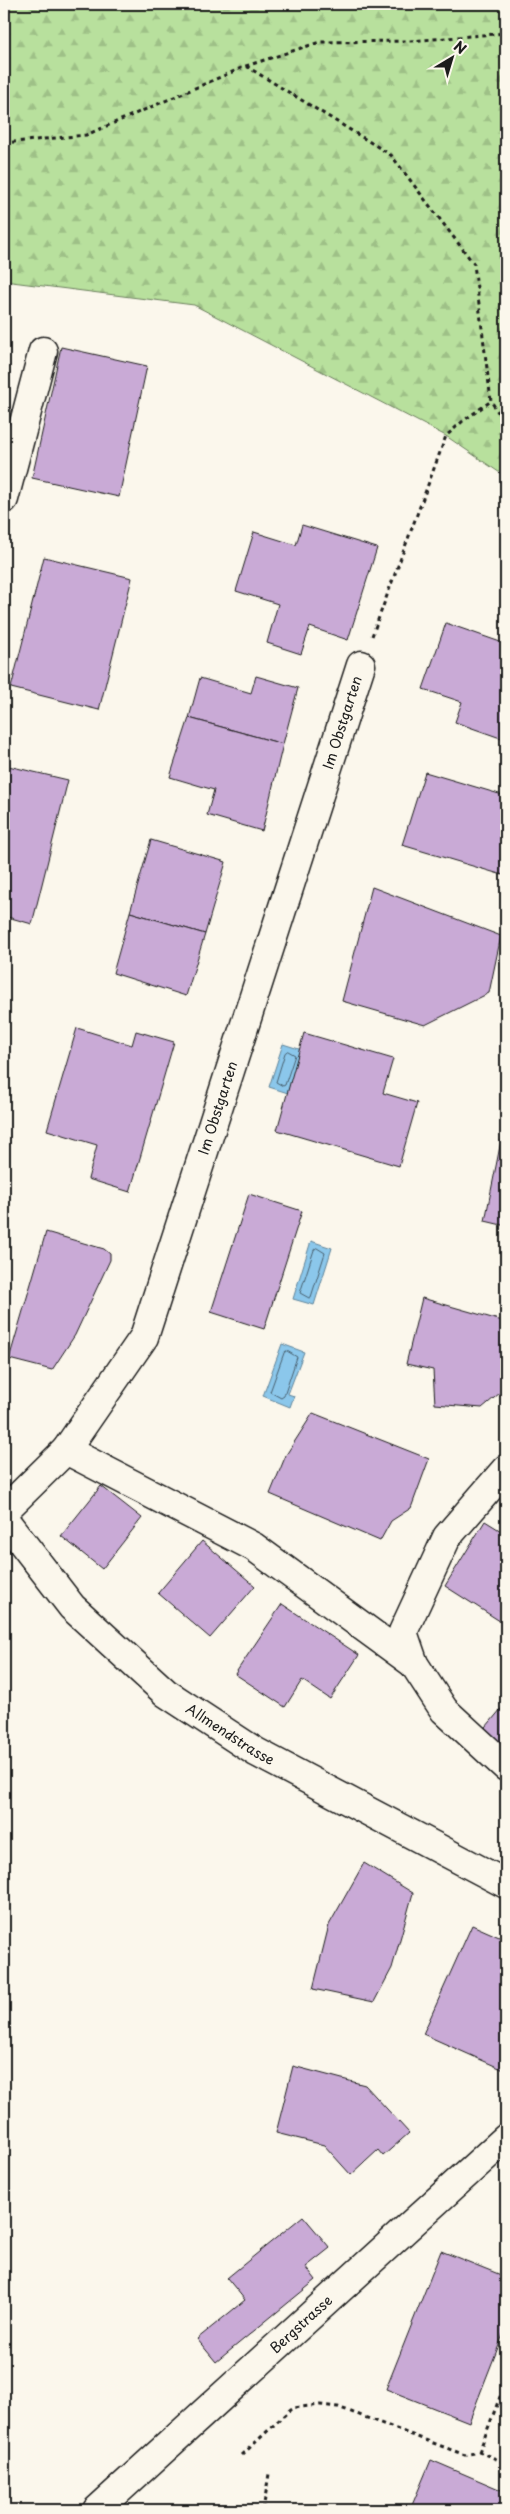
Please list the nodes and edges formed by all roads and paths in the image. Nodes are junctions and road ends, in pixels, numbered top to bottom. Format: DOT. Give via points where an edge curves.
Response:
graph roads {
  1 [pos="506,33"];
  2 [pos="246,66"];
  3 [pos="4,143"];
  4 [pos="43,351"];
  5 [pos="491,401"];
  6 [pos="506,425"];
  7 [pos="4,499"];
  8 [pos="361,665"];
  9 [pos="66,1450"];
  10 [pos="506,1469"];
  11 [pos="4,1511"];
  12 [pos="4,1519"];
  13 [pos="414,1664"];
  14 [pos="506,1767"];
  15 [pos="506,1884"];
  16 [pos="506,2138"];
  17 [pos="506,2381"];
  18 [pos="479,2452"];
  19 [pos="242,2455"];
  20 [pos="506,2463"];
  21 [pos="269,2474"];
  22 [pos="97,2510"];
  23 [pos="263,2510"];
  1 -- 2 [label="path" via="410,41 320,42"];
  2 -- 3 [label="path" via="86,135"];
  2 -- 5 [label="path" via="391,154 474,264"];
  4 -- 7 [label="street"];
  5 -- 6 [label="path"];
  5 -- 8 [label="path" via="446,436"];
  8 -- 9 [label="street, Im Obstgarten" via="144,1337"];
  9 -- 11 [label="street, Im Obstgarten"];
  9 -- 13 [label="street" via="254,1547"];
  10 -- 13 [label="street" via="447,1537 403,1632"];
  12 -- 15 [label="street, Allmendstrasse" via="72,1607 166,1693 256,1752"];
  13 -- 14 [label="street" via="444,1710"];
  16 -- 22 [label="street, Bergstrasse"];
  17 -- 18 [label="path"];
  18 -- 19 [label="path" via="465,2455 338,2407 320,2405 292,2408"];
  18 -- 20 [label="path"];
  21 -- 23 [label="path"];
}
